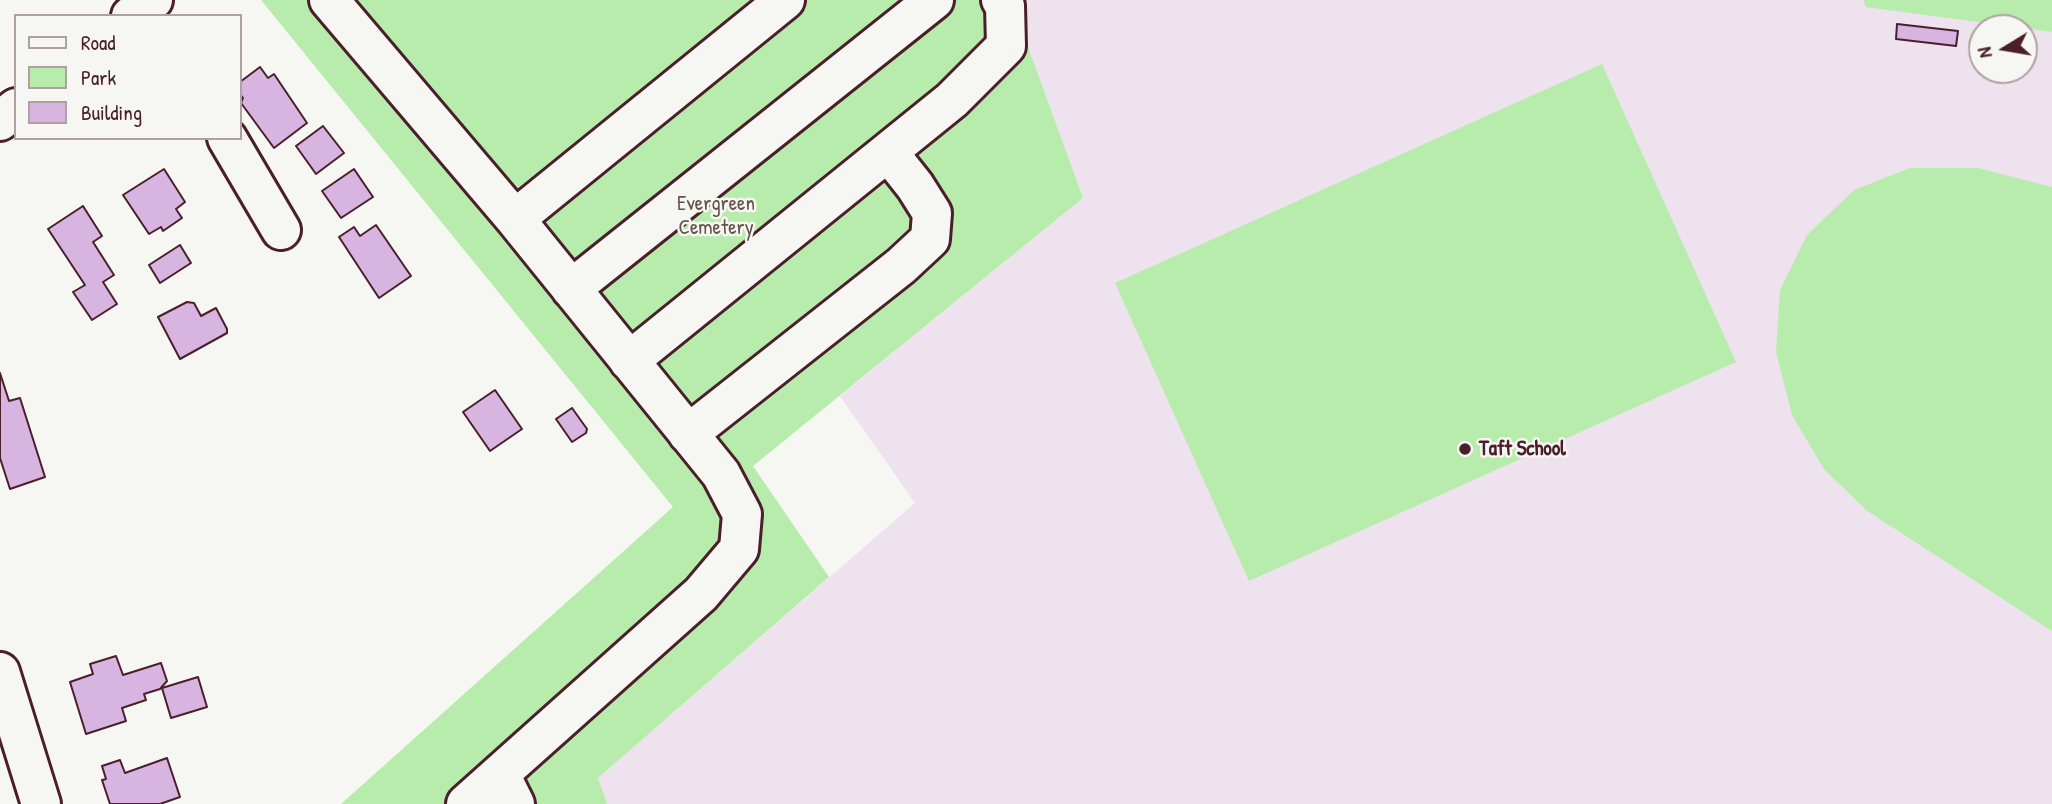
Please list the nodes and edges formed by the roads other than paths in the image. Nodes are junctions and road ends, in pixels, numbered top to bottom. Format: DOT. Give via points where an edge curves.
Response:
graph roads {
  1 [pos="330,0"];
  2 [pos="785,0"];
  3 [pos="934,0"];
  4 [pos="1002,0"];
  5 [pos="14,110"];
  6 [pos="0,121"];
  7 [pos="228,140"];
  8 [pos="888,152"];
  9 [pos="515,219"];
  10 [pos="281,230"];
  11 [pos="571,289"];
  12 [pos="629,361"];
  13 [pos="688,435"];
  14 [pos="0,672"];
  15 [pos="508,789"];
  16 [pos="41,804"];
  17 [pos="466,804"];
  1 -- 9 [label="street"];
  2 -- 9 [label="street"];
  3 -- 11 [label="street"];
  4 -- 8 [label="street" via="1006,46 952,100"];
  5 -- 6 [label="street"];
  7 -- 10 [label="street"];
  8 -- 12 [label="street"];
  8 -- 13 [label="street" via="932,213 930,239"];
  9 -- 11 [label="street"];
  11 -- 12 [label="street"];
  12 -- 13 [label="street"];
  13 -- 15 [label="street" via="721,474 742,514 739,549 701,594"];
  14 -- 16 [label="street"];
  15 -- 17 [label="street"];
}
